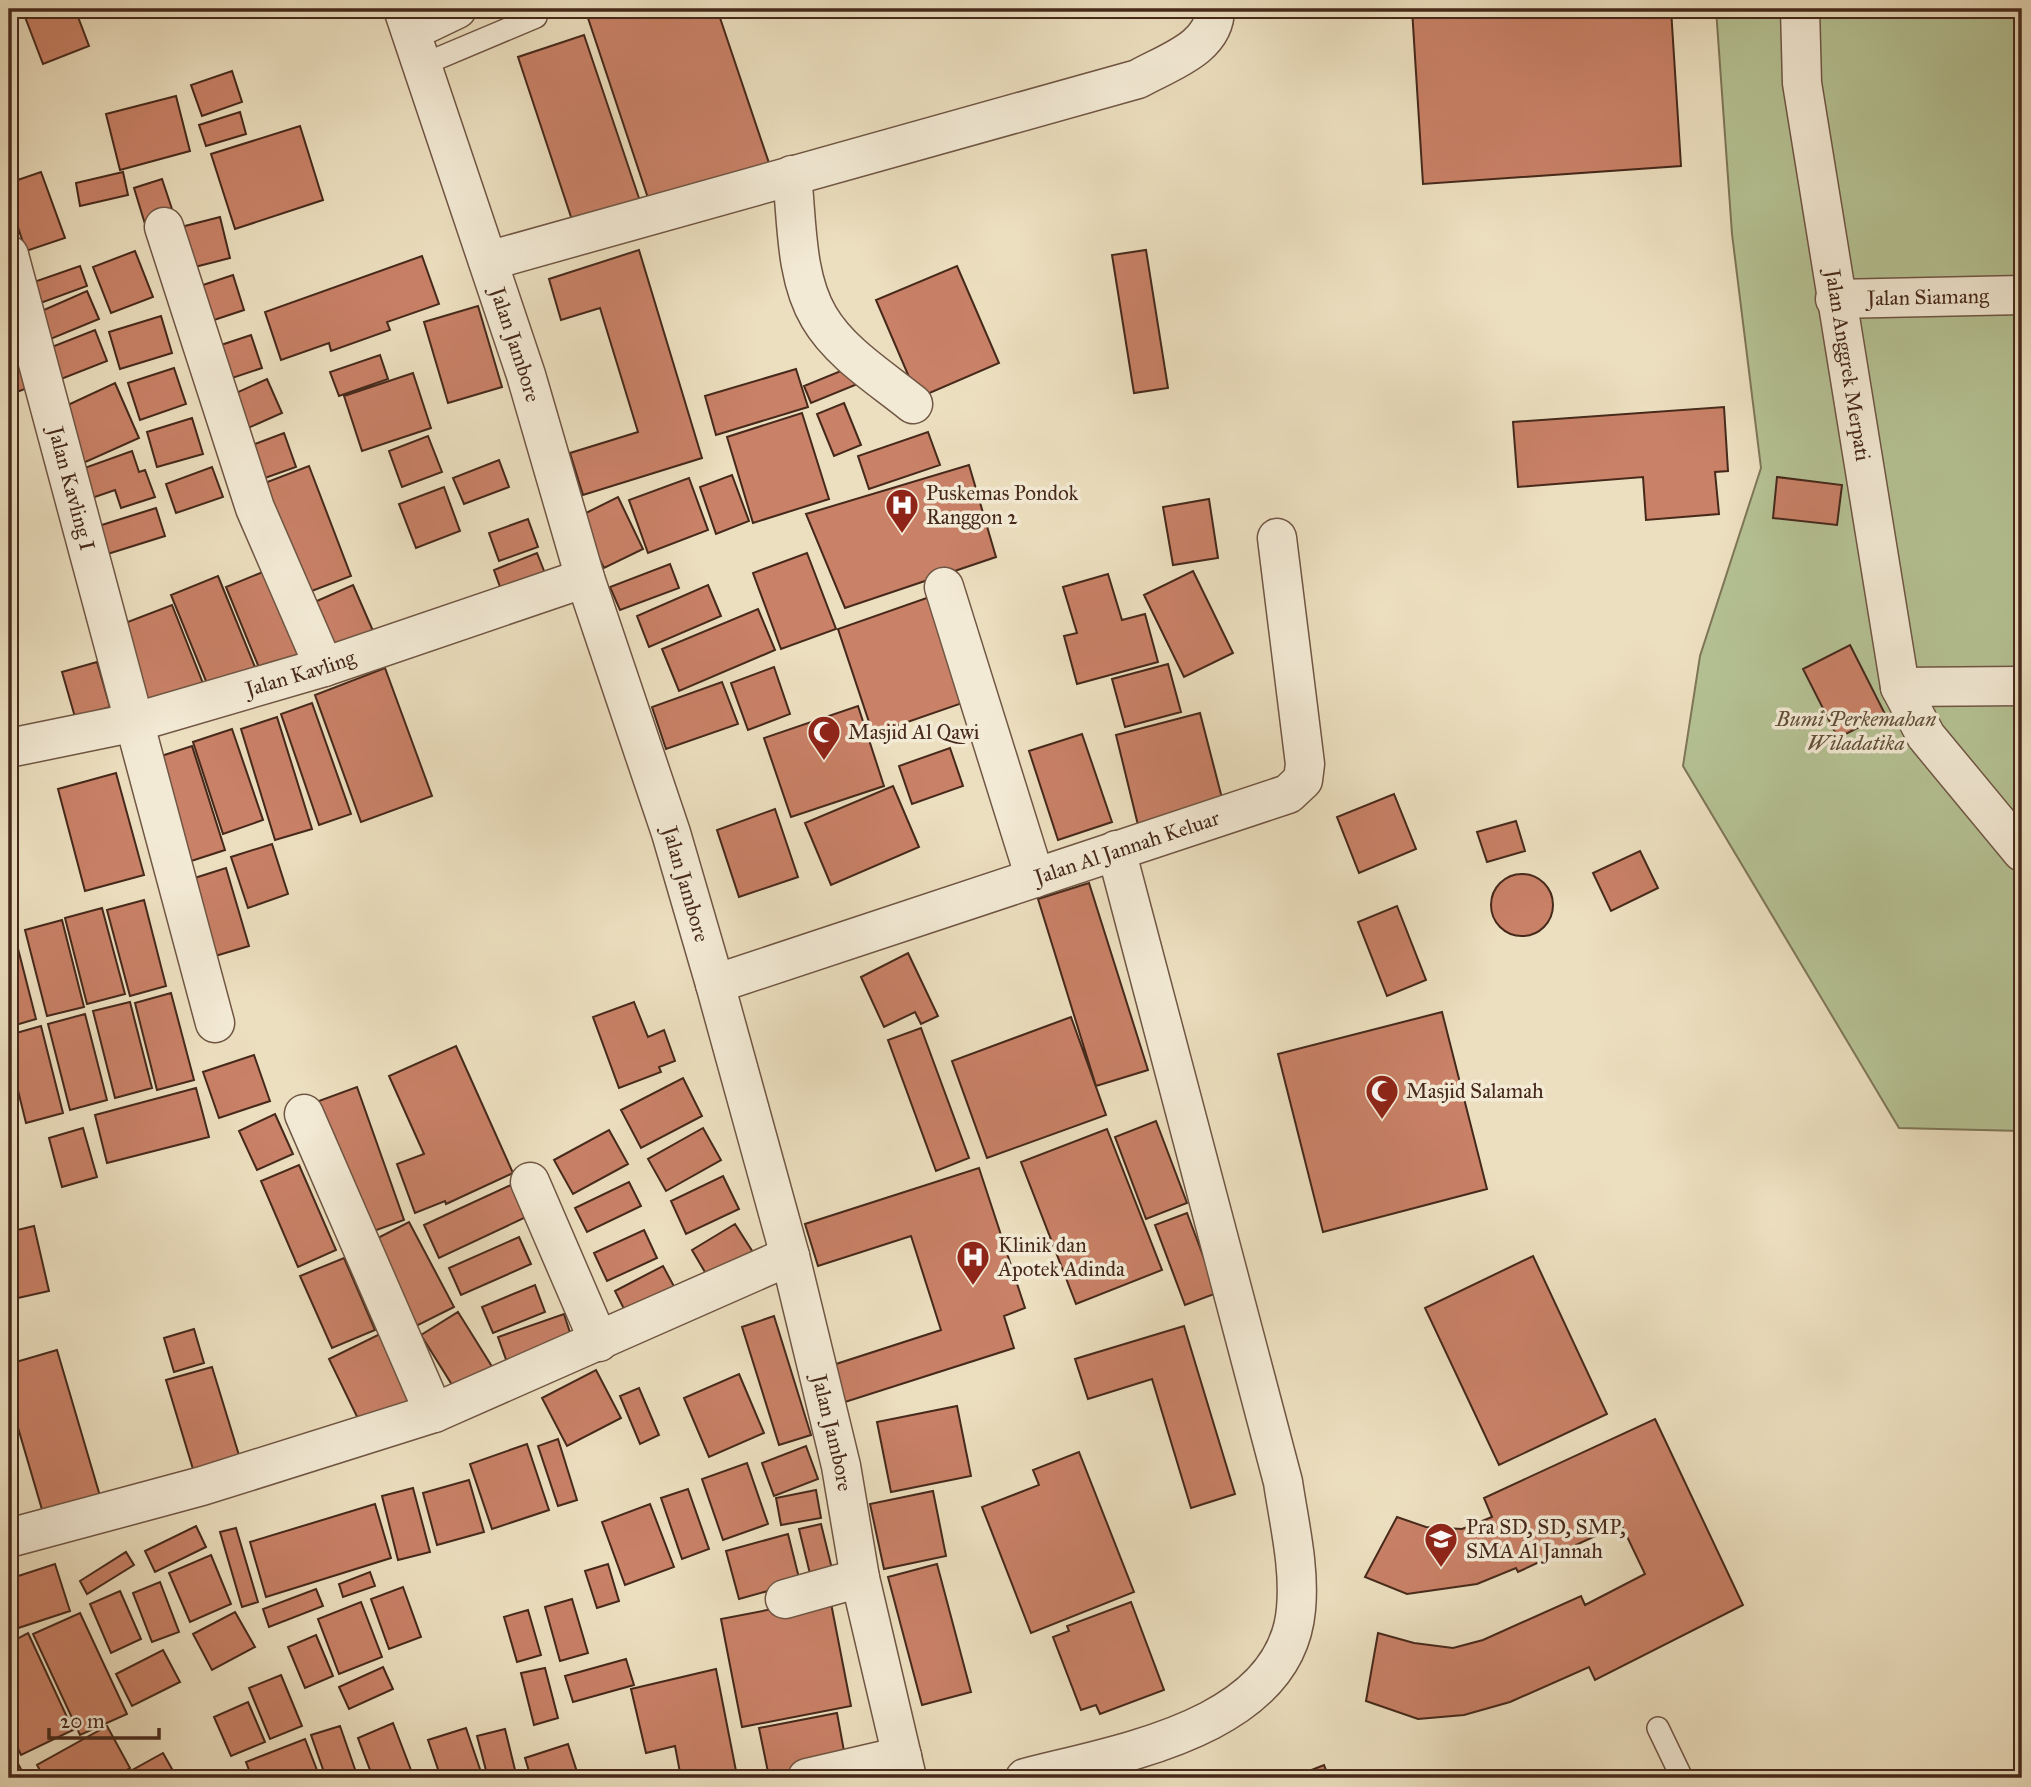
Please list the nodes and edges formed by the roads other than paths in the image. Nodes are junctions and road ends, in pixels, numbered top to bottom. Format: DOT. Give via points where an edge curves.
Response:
graph roads {
  1 [pos="457,9"];
  2 [pos="1214,9"];
  3 [pos="1800,9"];
  4 [pos="536,17"];
  5 [pos="412,35"];
  6 [pos="792,175"];
  7 [pos="164,227"];
  8 [pos="9,255"];
  9 [pos="488,261"];
  10 [pos="2022,295"];
  11 [pos="1835,299"];
  12 [pos="913,404"];
  13 [pos="1277,538"];
  14 [pos="585,578"];
  15 [pos="944,587"];
  16 [pos="324,667"];
  17 [pos="2022,686"];
  18 [pos="1907,702"];
  19 [pos="136,722"];
  20 [pos="9,748"];
  21 [pos="1116,850"];
  22 [pos="2022,852"];
  23 [pos="1035,878"];
  24 [pos="715,984"];
  25 [pos="215,1023"];
  26 [pos="304,1114"];
  27 [pos="530,1182"];
  28 [pos="790,1256"];
  29 [pos="599,1342"];
  30 [pos="434,1413"];
  31 [pos="9,1538"];
  32 [pos="860,1578"];
  33 [pos="785,1599"];
  34 [pos="1658,1728"];
  35 [pos="905,1767"];
  36 [pos="807,1778"];
  37 [pos="1025,1778"];
  38 [pos="1682,1778"];
  1 -- 5 [label="street"];
  2 -- 6 [label="street" via="1211,31 1204,41 1138,79"];
  3 -- 11 [label="street, Jalan Anggrek Merpati" via="1802,83"];
  4 -- 5 [label="lane"];
  5 -- 9 [label="street, Jalan Jambore"];
  6 -- 9 [label="street"];
  6 -- 12 [label="street" via="805,281 819,317 859,362"];
  7 -- 16 [label="street" via="255,508"];
  8 -- 19 [label="street, Jalan Kavling I"];
  9 -- 14 [label="street, Jalan Jambore"];
  10 -- 11 [label="street, Jalan Siamang"];
  11 -- 18 [label="street, Jalan Anggrek Merpati"];
  13 -- 21 [label="street, Jalan Al Jannah Keluar" via="1305,764 1303,780 1288,794"];
  14 -- 16 [label="street, Jalan Kavling"];
  14 -- 24 [label="street, Jalan Jambore" via="671,833"];
  15 -- 23 [label="street"];
  16 -- 19 [label="street, Jalan Kavling"];
  17 -- 18 [label="street"];
  18 -- 22 [label="street"];
  19 -- 20 [label="street, Jalan Kavling"];
  19 -- 25 [label="street, Jalan Kavling I"];
  21 -- 23 [label="street, Jalan Al Jannah Keluar"];
  21 -- 37 [label="street" via="1283,1482 1294,1549 1296,1608 1292,1634 1269,1673 1255,1690 1215,1718 1143,1748"];
  23 -- 24 [label="street, Jalan Al Jannah Keluar"];
  24 -- 28 [label="street, Jalan Jambore"];
  26 -- 30 [label="street"];
  27 -- 29 [label="street"];
  28 -- 29 [label="street"];
  28 -- 32 [label="street, Jalan Jambore" via="841,1466"];
  29 -- 30 [label="street"];
  30 -- 31 [label="street" via="202,1486"];
  32 -- 33 [label="street"];
  32 -- 35 [label="street, Jalan Jambore"];
  34 -- 38 [label="lane"];
  35 -- 36 [label="street"];
}
